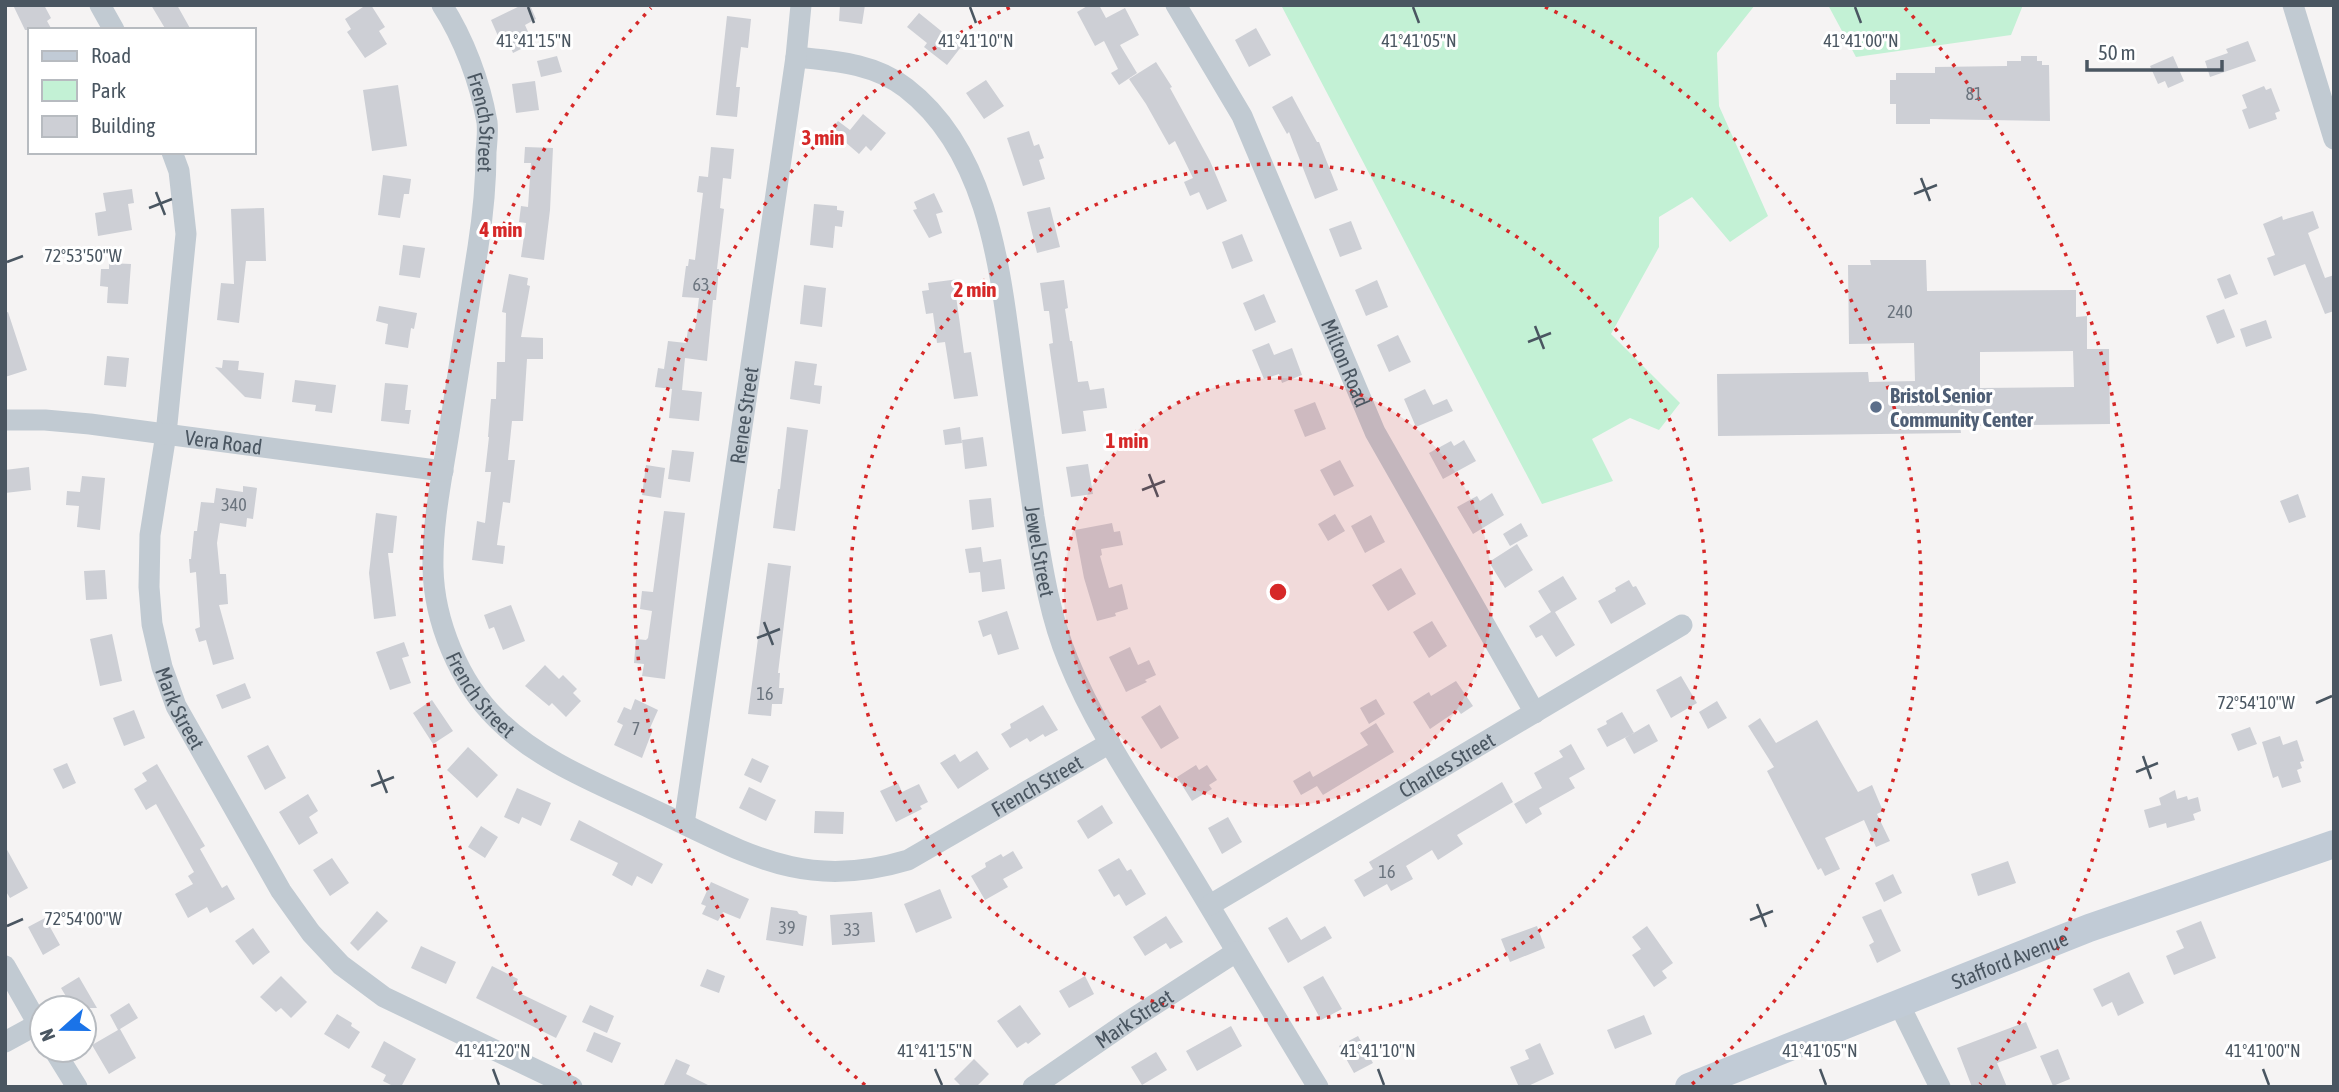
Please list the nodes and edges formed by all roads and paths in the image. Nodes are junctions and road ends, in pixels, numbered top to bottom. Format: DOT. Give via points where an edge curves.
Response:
graph roads {
  1 [pos="100,5"];
  2 [pos="442,5"];
  3 [pos="801,5"];
  4 [pos="1176,5"];
  5 [pos="2293,5"];
  6 [pos="113,28"];
  7 [pos="796,57"];
  8 [pos="2334,139"];
  9 [pos="173,154"];
  10 [pos="5,420"];
  11 [pos="166,434"];
  12 [pos="443,471"];
  13 [pos="1682,625"];
  14 [pos="1535,713"];
  15 [pos="1110,743"];
  16 [pos="684,824"];
  17 [pos="2334,844"];
  18 [pos="1210,905"];
  19 [pos="1236,953"];
  20 [pos="5,966"];
  21 [pos="1898,1002"];
  22 [pos="28,1007"];
  23 [pos="28,1033"];
  24 [pos="5,1042"];
  25 [pos="63,1064"];
  26 [pos="77,1087"];
  27 [pos="572,1087"];
  28 [pos="1034,1087"];
  29 [pos="1318,1087"];
  30 [pos="1689,1087"];
  31 [pos="1940,1087"];
  1 -- 6 [label="street"];
  2 -- 12 [label="street, French Street" via="469,58 487,123 485,202"];
  3 -- 7 [label="street, Renee Street"];
  4 -- 14 [label="street, Milton Road" via="1242,116 1375,432"];
  5 -- 8 [label="street"];
  7 -- 15 [label="street, Jewel Street" via="859,65 881,73 905,88 943,126 964,161 984,209 1003,289 1053,617 1068,660"];
  7 -- 16 [label="street, Renee Street"];
  9 -- 11 [label="street, Mark Street" via="186,234"];
  10 -- 11 [label="street, Vera Road"];
  11 -- 12 [label="street, Vera Road"];
  11 -- 27 [label="street, Mark Street" via="150,535 149,587 162,667 176,706 281,891 341,965 384,997"];
  12 -- 16 [label="street, French Street" via="433,570 450,646 468,683 524,743"];
  13 -- 14 [label="street, Charles Street"];
  14 -- 18 [label="street, Charles Street"];
  15 -- 16 [label="street, French Street" via="918,855 887,867 817,872 779,866"];
  15 -- 18 [label="street, Jewel Street"];
  17 -- 21 [label="main road, Stafford Avenue" via="2089,928"];
  18 -- 19 [label="street, Jewel Street"];
  19 -- 28 [label="street, Mark Street"];
  19 -- 29 [label="street, Jewel Street"];
  20 -- 22 [label="street"];
  21 -- 30 [label="main road, Stafford Avenue"];
  21 -- 31 [label="street"];
  23 -- 24 [label="street"];
  25 -- 26 [label="street"];
}
